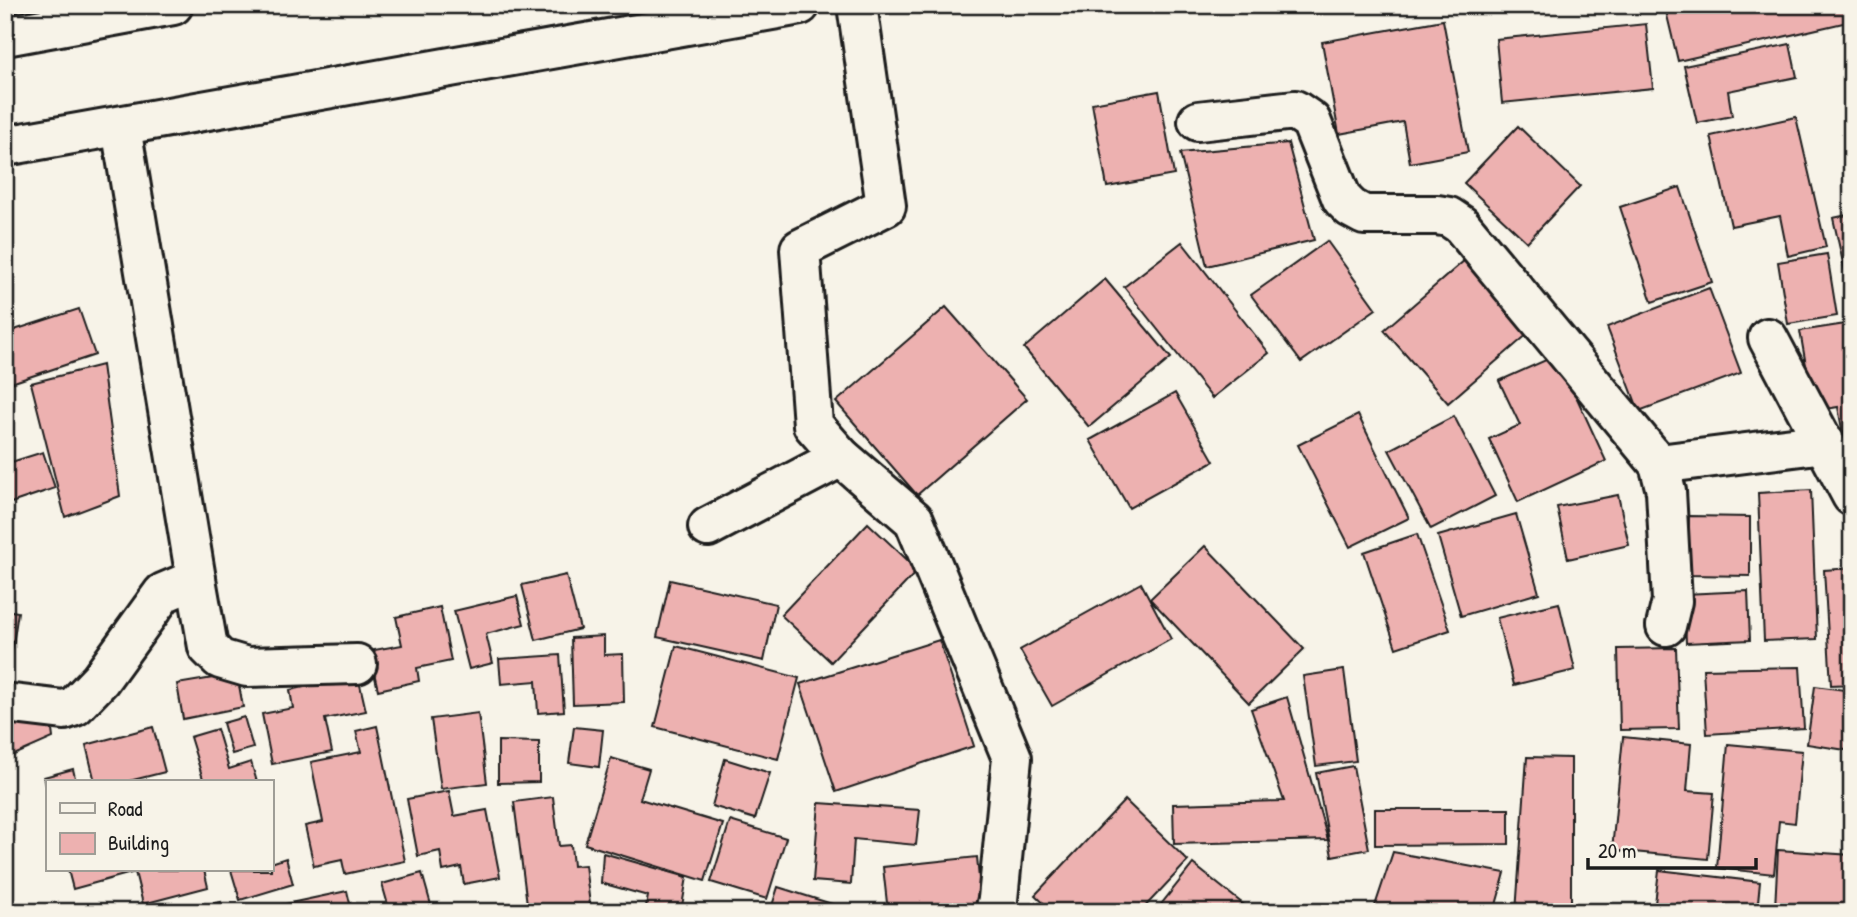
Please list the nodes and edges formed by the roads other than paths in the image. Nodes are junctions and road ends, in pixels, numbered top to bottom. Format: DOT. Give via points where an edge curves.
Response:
graph roads {
  1 [pos="173,5"];
  2 [pos="800,5"];
  3 [pos="857,5"];
  4 [pos="5,36"];
  5 [pos="1198,121"];
  6 [pos="121,127"];
  7 [pos="5,146"];
  8 [pos="1768,338"];
  9 [pos="1825,443"];
  10 [pos="841,457"];
  11 [pos="1659,464"];
  12 [pos="1852,496"];
  13 [pos="708,527"];
  14 [pos="196,579"];
  15 [pos="1666,625"];
  16 [pos="357,664"];
  17 [pos="5,703"];
  18 [pos="995,912"];
  1 -- 4 [label="street"];
  2 -- 6 [label="street"];
  3 -- 10 [label="street" via="886,206 800,249 813,425"];
  5 -- 11 [label="street" via="1295,110 1311,121 1342,199 1351,208 1364,215 1437,215 1461,225"];
  6 -- 7 [label="street"];
  6 -- 14 [label="street"];
  8 -- 9 [label="street"];
  9 -- 11 [label="street"];
  9 -- 12 [label="street"];
  10 -- 13 [label="street"];
  10 -- 18 [label="street" via="914,520 1012,758"];
  11 -- 15 [label="street" via="1666,491 1672,601"];
  14 -- 16 [label="street" via="208,647 220,659 247,667"];
  14 -- 17 [label="street" via="163,593 100,680 75,706 64,710"];
}
